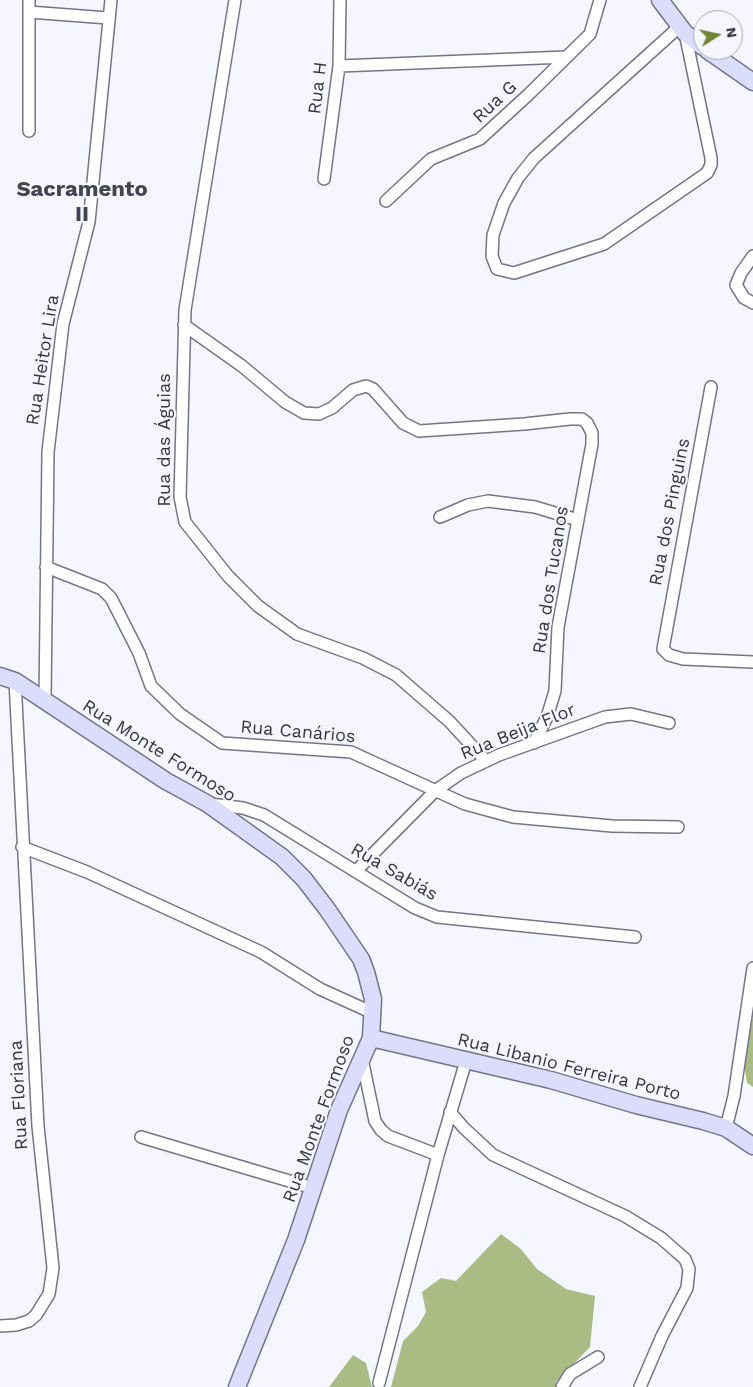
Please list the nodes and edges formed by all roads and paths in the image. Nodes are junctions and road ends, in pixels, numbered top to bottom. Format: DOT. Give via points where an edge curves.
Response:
graph roads {
  1 [pos="111,0"];
  2 [pos="235,0"];
  3 [pos="340,0"];
  4 [pos="600,0"];
  5 [pos="660,0"];
  6 [pos="29,6"];
  7 [pos="108,18"];
  8 [pos="682,30"];
  9 [pos="693,39"];
  10 [pos="566,57"];
  11 [pos="721,60"];
  12 [pos="340,66"];
  13 [pos="753,82"];
  14 [pos="29,131"];
  15 [pos="324,179"];
  16 [pos="386,201"];
  17 [pos="753,256"];
  18 [pos="753,302"];
  19 [pos="184,325"];
  20 [pos="711,387"];
  21 [pos="440,518"];
  22 [pos="578,520"];
  23 [pos="46,567"];
  24 [pos="753,662"];
  25 [pos="7,678"];
  26 [pos="44,699"];
  27 [pos="669,723"];
  28 [pos="534,743"];
  29 [pos="486,761"];
  30 [pos="434,791"];
  31 [pos="208,804"];
  32 [pos="678,827"];
  33 [pos="22,847"];
  34 [pos="356,871"];
  35 [pos="635,937"];
  36 [pos="753,968"];
  37 [pos="373,1013"];
  38 [pos="371,1038"];
  39 [pos="362,1059"];
  40 [pos="466,1061"];
  41 [pos="450,1112"];
  42 [pos="726,1128"];
  43 [pos="141,1137"];
  44 [pos="753,1146"];
  45 [pos="438,1155"];
  46 [pos="313,1188"];
  47 [pos="0,1326"];
  48 [pos="598,1357"];
  49 [pos="379,1383"];
  50 [pos="236,1387"];
  51 [pos="562,1387"];
  52 [pos="640,1387"];
  1 -- 7 [label="street, Rua Heitor Lira"];
  2 -- 19 [label="street, Rua das Águias"];
  3 -- 12 [label="street, Rua H"];
  4 -- 10 [label="street, Rua G" via="590,34"];
  5 -- 8 [label="street"];
  6 -- 7 [label="street"];
  6 -- 14 [label="street"];
  7 -- 23 [label="street, Rua Heitor Lira" via="89,222 63,324 54,390 46,483"];
  8 -- 8 [label="street" via="534,158 518,178 504,203 494,235 492,256 497,269 514,273 604,244 707,173 711,158"];
  8 -- 9 [label="street"];
  10 -- 12 [label="street"];
  10 -- 16 [label="street, Rua G" via="483,136 431,159"];
  11 -- 13 [label="street"];
  12 -- 15 [label="street, Rua H"];
  17 -- 18 [label="street" via="736,285 744,298"];
  19 -- 22 [label="street, Rua dos Tucanos" via="304,413 319,414 332,408 353,390 366,386 403,423 419,431 570,419 586,421 592,433 592,444"];
  19 -- 29 [label="street, Rua das Águias" via="180,497 190,530 228,576 271,616 297,634 363,658 396,675 449,721"];
  20 -- 24 [label="street, Rua dos Pinguins" via="663,643 665,652 683,659"];
  21 -- 22 [label="street" via="468,505 488,501 535,507"];
  22 -- 28 [label="street, Rua dos Tucanos" via="558,627 553,699"];
  23 -- 26 [label="street, Rua Heitor Lira"];
  23 -- 30 [label="street, Rua Canários" via="102,590 110,598 139,653 151,686 180,714 222,743 351,752"];
  25 -- 26 [label="street, Rua Monte Formoso"];
  25 -- 33 [label="street, Rua Floriana"];
  26 -- 31 [label="street, Rua Monte Formoso" via="166,781"];
  27 -- 28 [label="street, Rua Beija Flor" via="651,717 619,714"];
  28 -- 29 [label="street, Rua Beija Flor"];
  29 -- 30 [label="street, Rua Beija Flor"];
  30 -- 32 [label="street, Rua Canários" via="476,808 513,816 612,826"];
  30 -- 34 [label="street, Rua Beija Flor"];
  31 -- 34 [label="street, Rua Sabiás" via="243,808 264,815"];
  31 -- 37 [label="street, Rua Monte Formoso" via="282,857 304,878 361,960 370,984"];
  33 -- 37 [label="street" via="87,872 254,948 320,989"];
  33 -- 47 [label="street, Rua Floriana" via="40,1154 53,1268 49,1294 36,1315 16,1324"];
  34 -- 35 [label="street, Rua Sabiás" via="414,908 437,916"];
  36 -- 42 [label="street" via="734,1096"];
  37 -- 38 [label="street, Rua Monte Formoso"];
  38 -- 39 [label="street, Rua Monte Formoso"];
  38 -- 40 [label="street, Rua Libanio Ferreira Porto"];
  39 -- 45 [label="street" via="375,1121 381,1130 388,1136"];
  39 -- 46 [label="street, Rua Monte Formoso" via="339,1110"];
  40 -- 41 [label="street"];
  40 -- 42 [label="street, Rua Libanio Ferreira Porto" via="551,1080"];
  41 -- 45 [label="street"];
  41 -- 52 [label="street" via="493,1155 625,1216 660,1238 685,1260 689,1269 688,1288"];
  42 -- 44 [label="street, Rua Libanio Ferreira Porto"];
  43 -- 46 [label="street"];
  45 -- 49 [label="street"];
  46 -- 50 [label="street, Rua Monte Formoso" via="296,1240"];
  48 -- 51 [label="street" via="570,1374"];
}
